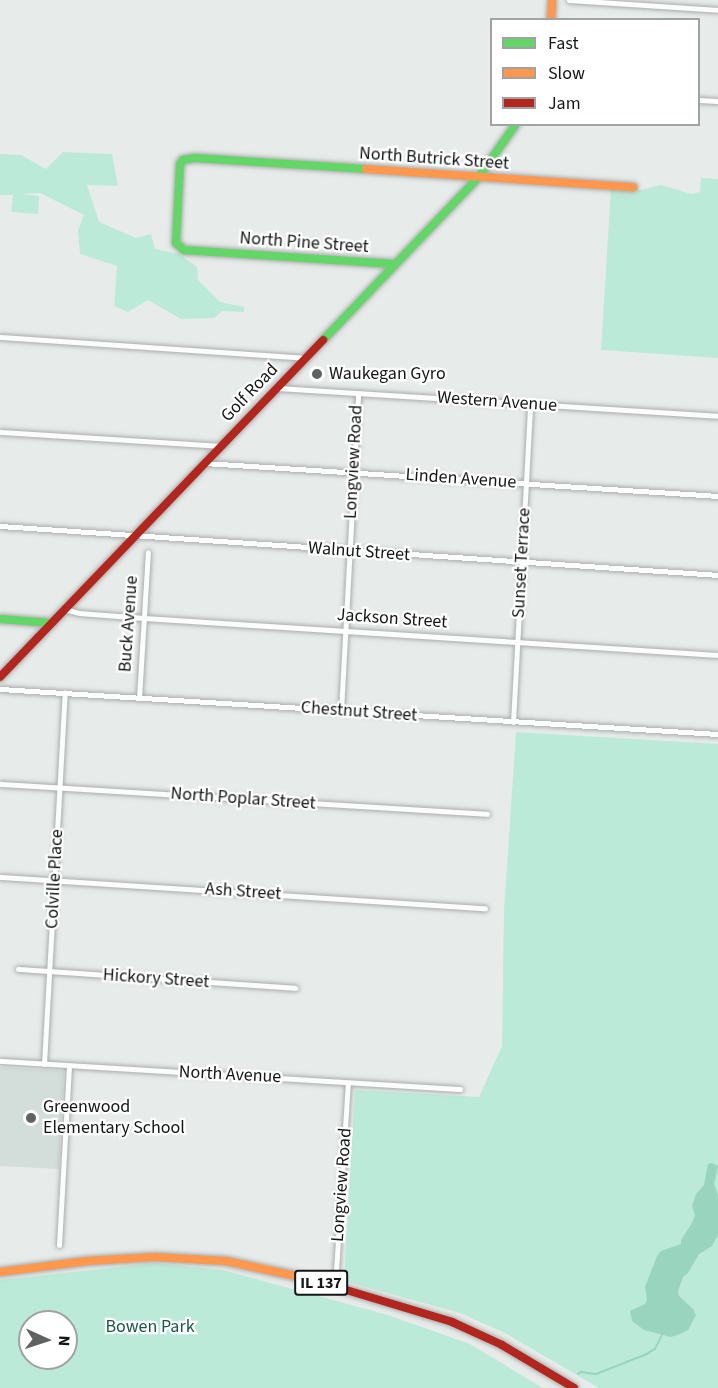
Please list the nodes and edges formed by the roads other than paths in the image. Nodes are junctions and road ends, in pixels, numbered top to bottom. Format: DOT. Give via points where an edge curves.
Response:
graph roads {
  1 [pos="552,0"];
  2 [pos="569,0"];
  3 [pos="652,3"];
  4 [pos="718,10"];
  5 [pos="551,18"];
  6 [pos="700,100"];
  7 [pos="718,101"];
  8 [pos="515,126"];
  9 [pos="478,177"];
  10 [pos="633,187"];
  11 [pos="212,252"];
  12 [pos="394,264"];
  13 [pos="0,337"];
  14 [pos="305,358"];
  15 [pos="276,388"];
  16 [pos="358,393"];
  17 [pos="531,404"];
  18 [pos="718,416"];
  19 [pos="0,432"];
  20 [pos="220,446"];
  21 [pos="204,463"];
  22 [pos="354,473"];
  23 [pos="526,484"];
  24 [pos="718,496"];
  25 [pos="0,526"];
  26 [pos="135,536"];
  27 [pos="350,551"];
  28 [pos="148,552"];
  29 [pos="522,562"];
  30 [pos="718,575"];
  31 [pos="65,609"];
  32 [pos="144,618"];
  33 [pos="0,619"];
  34 [pos="52,623"];
  35 [pos="345,631"];
  36 [pos="518,642"];
  37 [pos="718,655"];
  38 [pos="0,677"];
  39 [pos="0,689"];
  40 [pos="65,693"];
  41 [pos="139,698"];
  42 [pos="341,711"];
  43 [pos="513,722"];
  44 [pos="718,734"];
  45 [pos="0,784"];
  46 [pos="59,787"];
  47 [pos="487,814"];
  48 [pos="0,877"];
  49 [pos="56,881"];
  50 [pos="485,908"];
  51 [pos="18,969"];
  52 [pos="50,972"];
  53 [pos="294,988"];
  54 [pos="0,1061"];
  55 [pos="44,1064"];
  56 [pos="69,1066"];
  57 [pos="348,1083"];
  58 [pos="460,1089"];
  59 [pos="59,1245"];
  60 [pos="0,1272"];
  61 [pos="335,1287"];
  62 [pos="574,1388"];
  1 -- 5 [label="street"];
  2 -- 3 [label="street"];
  3 -- 4 [label="street"];
  6 -- 7 [label="street"];
  8 -- 9 [label="street, Golf Road"];
  9 -- 10 [label="street, North Butrick Street"];
  9 -- 11 [label="street, North Butrick Street" via="186,158 180,164 176,243 184,250"];
  9 -- 12 [label="street, Golf Road"];
  11 -- 12 [label="street, North Pine Street"];
  12 -- 14 [label="street, Golf Road"];
  13 -- 14 [label="street"];
  14 -- 15 [label="street, Golf Road"];
  15 -- 16 [label="street, Western Avenue"];
  15 -- 20 [label="street, Golf Road"];
  16 -- 17 [label="street, Western Avenue"];
  16 -- 22 [label="street, Longview Road"];
  17 -- 18 [label="street, Western Avenue"];
  17 -- 23 [label="street, Sunset Terrace"];
  19 -- 20 [label="street"];
  20 -- 21 [label="street, Golf Road"];
  21 -- 22 [label="street, Linden Avenue"];
  21 -- 26 [label="street, Golf Road"];
  22 -- 23 [label="street, Linden Avenue"];
  22 -- 27 [label="street, Longview Road"];
  23 -- 24 [label="street, Linden Avenue"];
  23 -- 29 [label="street, Sunset Terrace"];
  25 -- 26 [label="street, Walnut Street"];
  26 -- 27 [label="street, Walnut Street"];
  26 -- 31 [label="street, Golf Road"];
  27 -- 29 [label="street, Walnut Street"];
  27 -- 35 [label="street, Longview Road"];
  28 -- 32 [label="street, Buck Avenue"];
  29 -- 30 [label="street, Walnut Street"];
  29 -- 36 [label="street, Sunset Terrace"];
  31 -- 32 [label="street, Jackson Street"];
  31 -- 34 [label="street, Golf Road"];
  32 -- 35 [label="street, Jackson Street"];
  32 -- 41 [label="street, Buck Avenue"];
  33 -- 34 [label="street"];
  34 -- 38 [label="street, Golf Road"];
  35 -- 36 [label="street, Jackson Street"];
  35 -- 42 [label="street, Longview Road"];
  36 -- 37 [label="street, Jackson Street"];
  36 -- 43 [label="street, Sunset Terrace"];
  39 -- 40 [label="street, Chestnut Street"];
  40 -- 41 [label="street, Chestnut Street"];
  40 -- 46 [label="street, Colville Place"];
  41 -- 42 [label="street, Chestnut Street"];
  42 -- 43 [label="street, Chestnut Street"];
  43 -- 44 [label="street, Chestnut Street"];
  45 -- 46 [label="street, North Poplar Street"];
  46 -- 47 [label="street, North Poplar Street"];
  46 -- 49 [label="street, Colville Place"];
  48 -- 49 [label="street, Ash Street"];
  49 -- 50 [label="street, Ash Street"];
  49 -- 52 [label="street, Colville Place"];
  51 -- 52 [label="street, Hickory Street"];
  52 -- 53 [label="street, Hickory Street"];
  52 -- 55 [label="street, Colville Place"];
  54 -- 55 [label="street, North Avenue"];
  55 -- 56 [label="street, North Avenue"];
  56 -- 57 [label="street, North Avenue"];
  56 -- 59 [label="street"];
  57 -- 58 [label="street, North Avenue"];
  57 -- 61 [label="street, Longview Road"];
  60 -- 61 [label="street, IL 137" via="155,1257 226,1261"];
  61 -- 62 [label="street, IL 137" via="452,1322 502,1345"];
}
